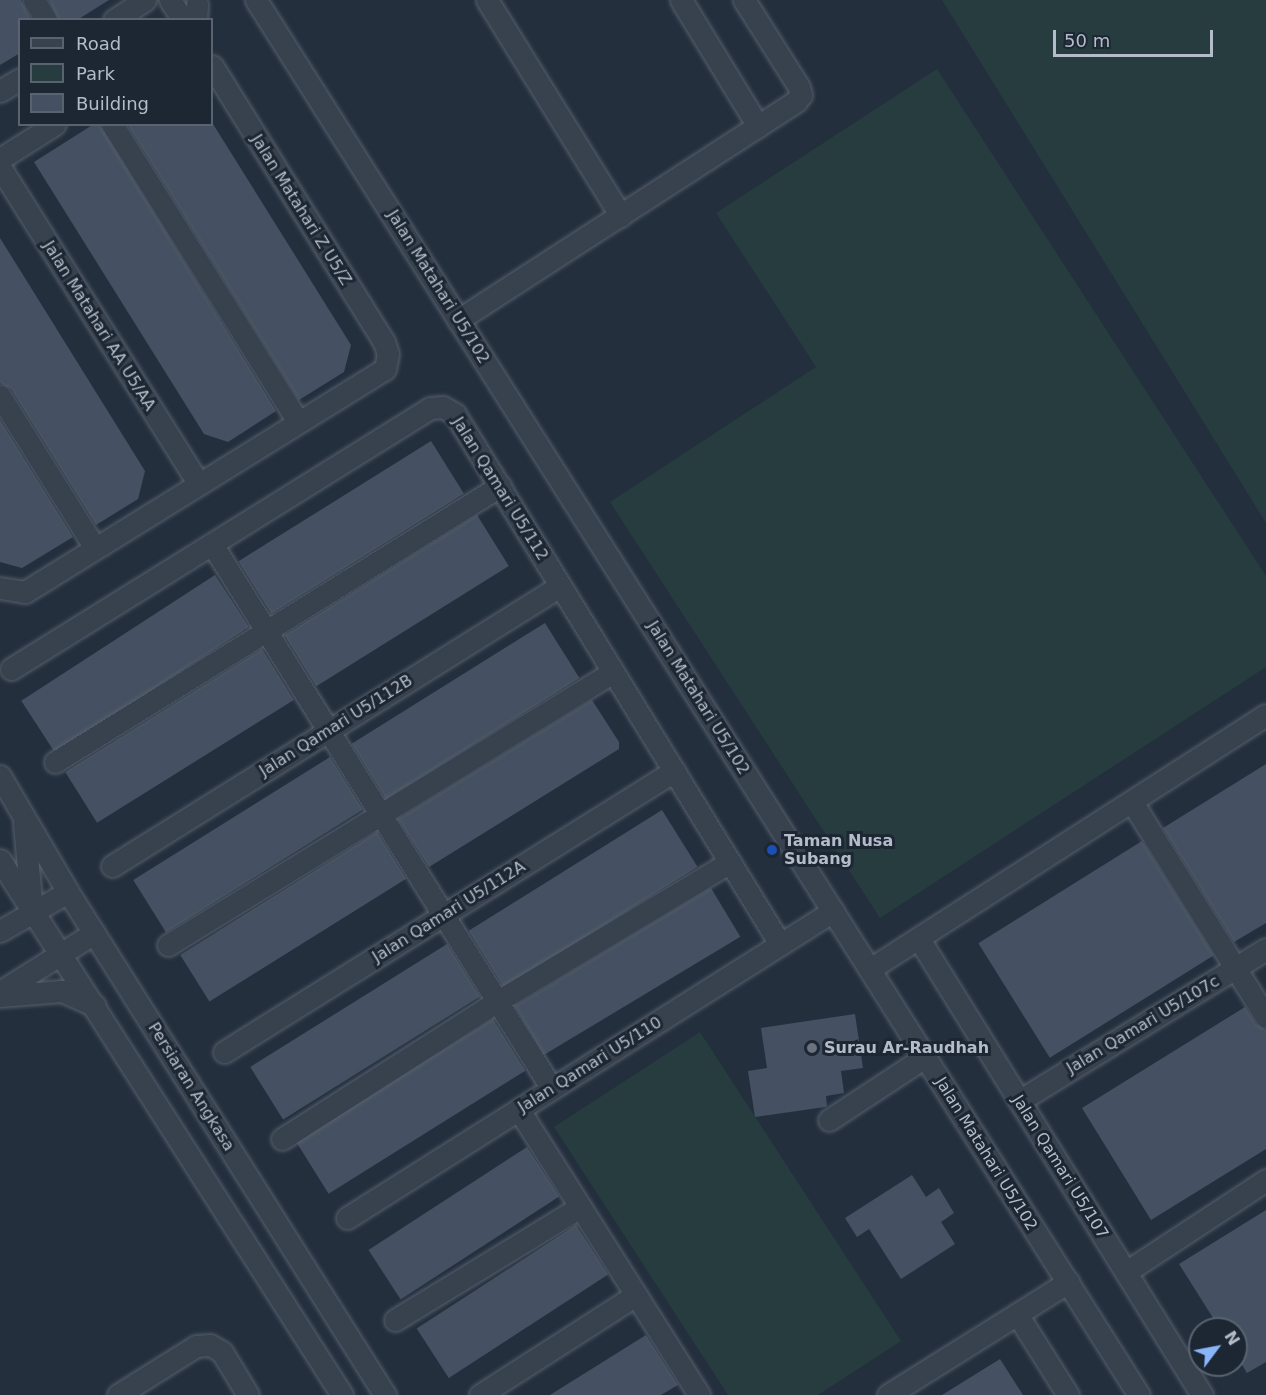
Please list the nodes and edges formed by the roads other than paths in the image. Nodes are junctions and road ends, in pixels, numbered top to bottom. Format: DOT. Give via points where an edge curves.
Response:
graph roads {
  1 [pos="34,0"];
  2 [pos="145,0"];
  3 [pos="170,0"];
  4 [pos="256,0"];
  5 [pos="487,0"];
  6 [pos="681,0"];
  7 [pos="744,0"];
  8 [pos="45,18"];
  9 [pos="117,18"];
  10 [pos="182,18"];
  11 [pos="213,68"];
  12 [pos="18,80"];
  13 [pos="0,91"];
  14 [pos="52,126"];
  15 [pos="113,126"];
  16 [pos="758,126"];
  17 [pos="0,159"];
  18 [pos="0,167"];
  19 [pos="621,216"];
  20 [pos="458,320"];
  21 [pos="0,396"];
  22 [pos="298,422"];
  23 [pos="198,484"];
  24 [pos="500,486"];
  25 [pos="212,544"];
  26 [pos="95,548"];
  27 [pos="561,586"];
  28 [pos="3,590"];
  29 [pos="268,631"];
  30 [pos="11,669"];
  31 [pos="613,672"];
  32 [pos="1266,715"];
  33 [pos="330,730"];
  34 [pos="55,762"];
  35 [pos="674,771"];
  36 [pos="0,776"];
  37 [pos="1132,802"];
  38 [pos="23,813"];
  39 [pos="381,813"];
  40 [pos="0,860"];
  41 [pos="730,862"];
  42 [pos="112,866"];
  43 [pos="68,892"];
  44 [pos="833,911"];
  45 [pos="32,912"];
  46 [pos="445,914"];
  47 [pos="0,931"];
  48 [pos="94,933"];
  49 [pos="919,939"];
  50 [pos="168,945"];
  51 [pos="780,945"];
  52 [pos="1266,949"];
  53 [pos="60,955"];
  54 [pos="1236,968"];
  55 [pos="870,969"];
  56 [pos="0,994"];
  57 [pos="498,1001"];
  58 [pos="95,1006"];
  59 [pos="1266,1017"];
  60 [pos="224,1052"];
  61 [pos="925,1057"];
  62 [pos="552,1089"];
  63 [pos="1019,1101"];
  64 [pos="519,1110"];
  65 [pos="829,1120"];
  66 [pos="282,1139"];
  67 [pos="1266,1180"];
  68 [pos="580,1207"];
  69 [pos="347,1218"];
  70 [pos="1126,1272"];
  71 [pos="1068,1282"];
  72 [pos="636,1295"];
  73 [pos="1017,1314"];
  74 [pos="395,1320"];
  75 [pos="118,1395"];
  76 [pos="248,1395"];
  77 [pos="342,1395"];
  78 [pos="386,1395"];
  79 [pos="480,1395"];
  80 [pos="699,1395"];
  81 [pos="888,1395"];
  82 [pos="1068,1395"];
  83 [pos="1139,1395"];
  84 [pos="1202,1395"];
  1 -- 8 [label="street"];
  2 -- 9 [label="street"];
  3 -- 10 [label="street"];
  4 -- 20 [label="street, Jalan Matahari U5/102"];
  5 -- 19 [label="street"];
  6 -- 16 [label="street"];
  7 -- 16 [label="street" via="801,95"];
  11 -- 22 [label="street, Jalan Matahari Z U5/Z" via="388,354 385,369"];
  12 -- 13 [label="street"];
  14 -- 17 [label="street"];
  15 -- 22 [label="street"];
  16 -- 19 [label="street"];
  18 -- 23 [label="street, Jalan Matahari AA U5/AA"];
  19 -- 20 [label="street"];
  20 -- 44 [label="street, Jalan Matahari U5/102"];
  21 -- 26 [label="street"];
  22 -- 23 [label="street"];
  23 -- 26 [label="street"];
  24 -- 25 [label="street, Jalan Qamari U5/112" via="455,414 443,407 429,408"];
  24 -- 27 [label="street, Jalan Qamari U5/112"];
  24 -- 29 [label="street"];
  25 -- 29 [label="street"];
  25 -- 30 [label="street, Jalan Qamari U5/112"];
  26 -- 28 [label="street" via="25,592"];
  27 -- 31 [label="street, Jalan Qamari U5/112"];
  27 -- 33 [label="street, Jalan Qamari U5/112B"];
  29 -- 33 [label="street"];
  29 -- 34 [label="street"];
  31 -- 35 [label="street, Jalan Qamari U5/112"];
  31 -- 39 [label="street"];
  32 -- 37 [label="street"];
  33 -- 39 [label="street"];
  33 -- 42 [label="street, Jalan Qamari U5/112B"];
  35 -- 41 [label="street, Jalan Qamari U5/112"];
  35 -- 46 [label="street, Jalan Qamari U5/112A"];
  36 -- 38 [label="street, Persiaran Angkasa"];
  37 -- 49 [label="street"];
  37 -- 54 [label="street"];
  38 -- 43 [label="street, Persiaran Angkasa"];
  38 -- 45 [label="street"];
  39 -- 46 [label="street"];
  39 -- 50 [label="street"];
  40 -- 45 [label="street"];
  41 -- 51 [label="street, Jalan Qamari U5/112"];
  41 -- 57 [label="street"];
  43 -- 45 [label="street"];
  43 -- 48 [label="street, Persiaran Angkasa"];
  44 -- 51 [label="street, Jalan Qamari U5/110"];
  44 -- 55 [label="street, Jalan Matahari U5/102"];
  45 -- 47 [label="street"];
  45 -- 53 [label="street"];
  46 -- 57 [label="street"];
  46 -- 60 [label="street, Jalan Qamari U5/112A"];
  48 -- 53 [label="street"];
  48 -- 78 [label="street, Persiaran Angkasa"];
  49 -- 55 [label="street"];
  49 -- 63 [label="street, Jalan Qamari U5/107"];
  51 -- 62 [label="street, Jalan Qamari U5/110"];
  52 -- 54 [label="street, Jalan Qamari U5/107c"];
  53 -- 56 [label="street"];
  53 -- 58 [label="street"];
  54 -- 59 [label="street"];
  54 -- 63 [label="street, Jalan Qamari U5/107c"];
  55 -- 61 [label="street, Jalan Matahari U5/102"];
  56 -- 58 [label="street" via="62,991"];
  57 -- 62 [label="street"];
  57 -- 66 [label="street"];
  58 -- 77 [label="street"];
  61 -- 65 [label="street"];
  61 -- 71 [label="street, Jalan Matahari U5/102"];
  62 -- 64 [label="street, Jalan Qamari U5/110"];
  63 -- 70 [label="street, Jalan Qamari U5/107"];
  64 -- 68 [label="street"];
  64 -- 69 [label="street, Jalan Qamari U5/110"];
  67 -- 70 [label="street"];
  68 -- 72 [label="street"];
  68 -- 74 [label="street"];
  70 -- 84 [label="street, Jalan Qamari U5/107"];
  71 -- 73 [label="street"];
  71 -- 83 [label="street, Jalan Matahari U5/102"];
  72 -- 79 [label="street"];
  72 -- 80 [label="street"];
  73 -- 81 [label="street"];
  73 -- 82 [label="street"];
  75 -- 76 [label="street" via="196,1346 210,1346 222,1352"];
}
